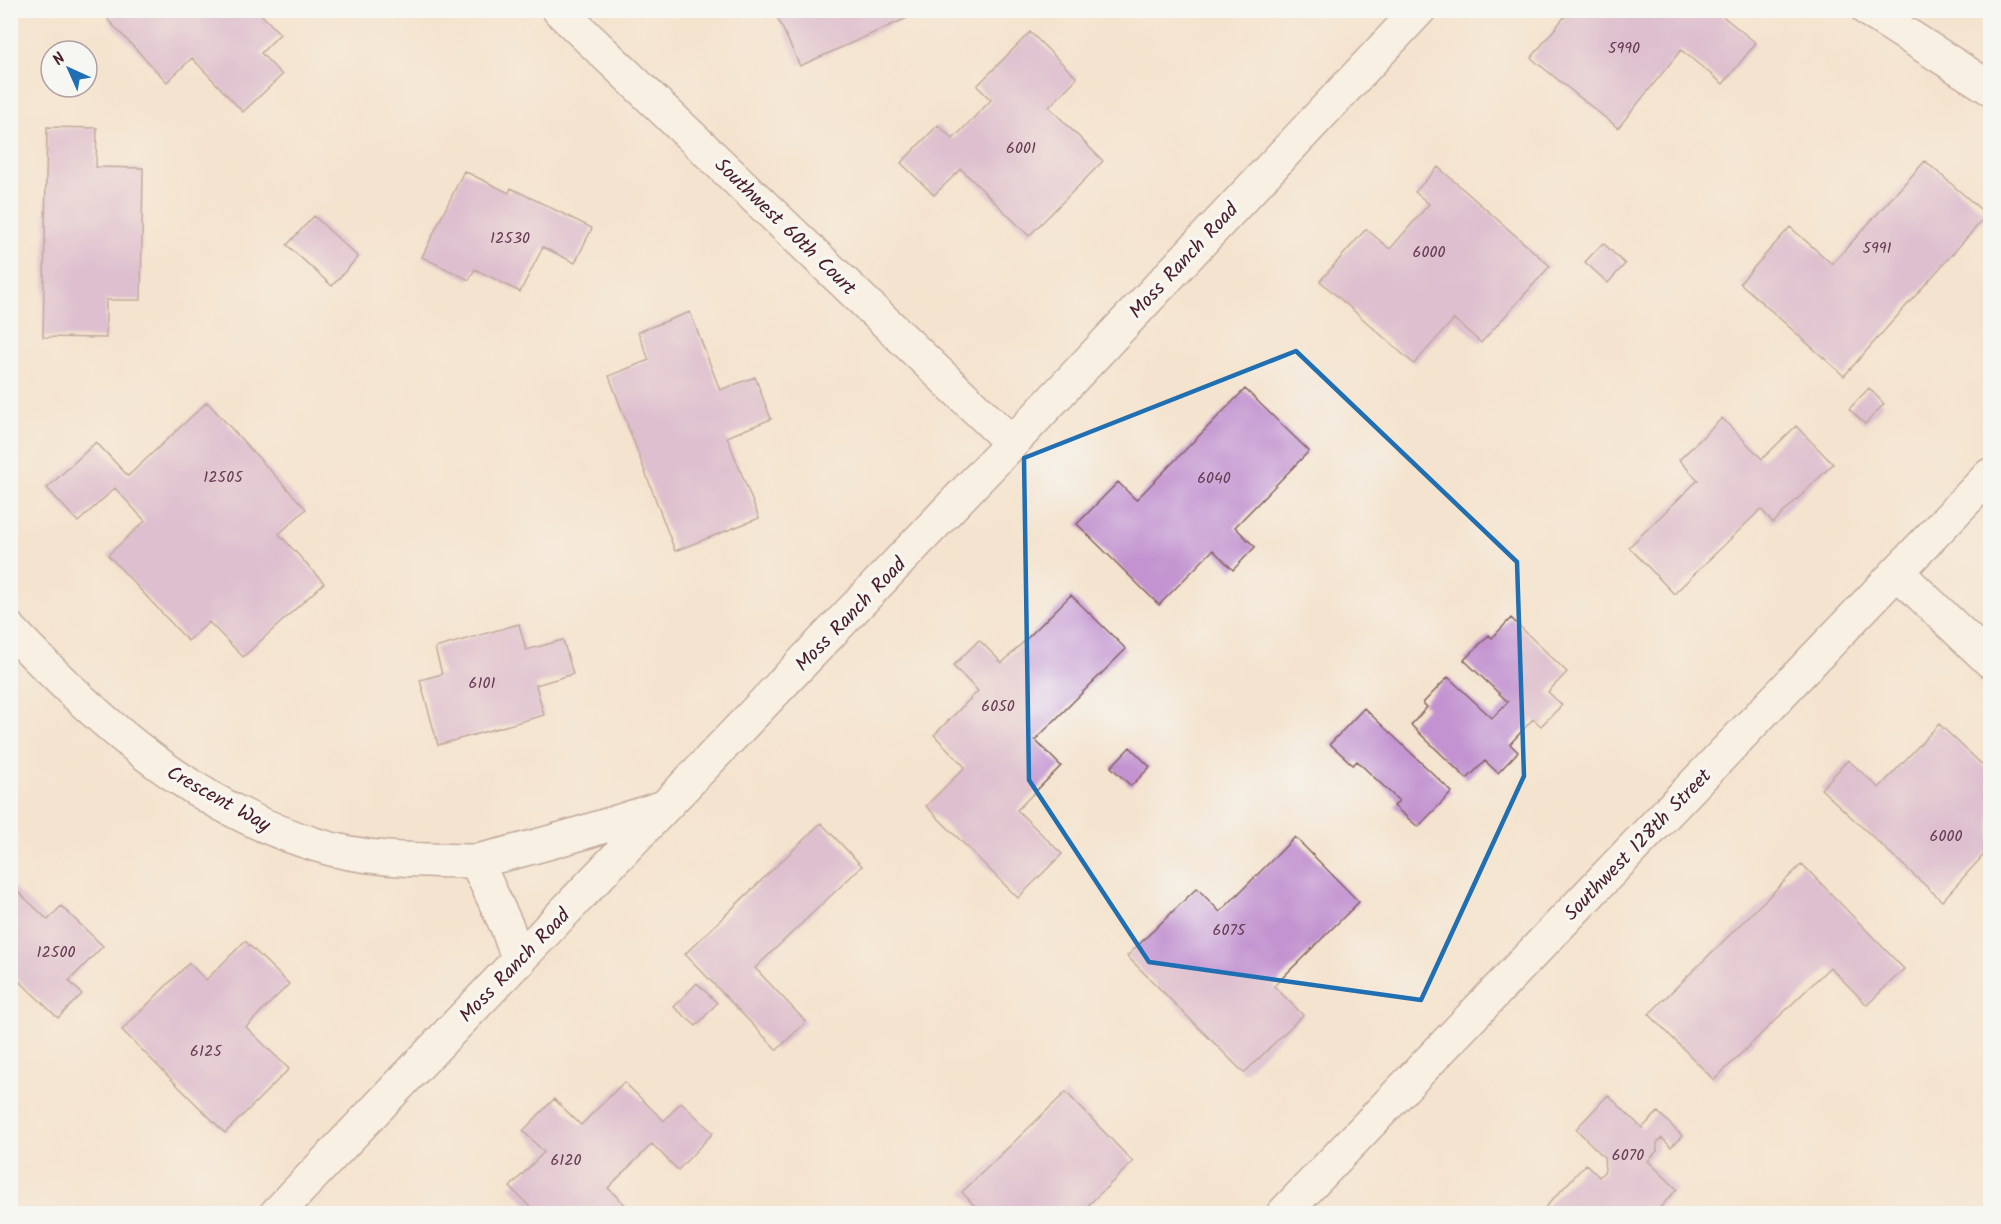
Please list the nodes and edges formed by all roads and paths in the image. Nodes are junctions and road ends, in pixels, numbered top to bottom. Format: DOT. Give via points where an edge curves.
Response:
graph roads {
  1 [pos="559,10"];
  2 [pos="1419,10"];
  3 [pos="1868,10"];
  4 [pos="1990,88"];
  5 [pos="1012,443"];
  6 [pos="1990,475"];
  7 [pos="1897,572"];
  8 [pos="10,629"];
  9 [pos="1990,661"];
  10 [pos="667,806"];
  11 [pos="476,861"];
  12 [pos="519,961"];
  13 [pos="276,1214"];
  14 [pos="1282,1214"];
  1 -- 5 [label="street, Southwest 60th Court"];
  2 -- 5 [label="street, Moss Ranch Road"];
  3 -- 4 [label="street"];
  5 -- 10 [label="street, Moss Ranch Road"];
  6 -- 7 [label="street, Southwest 128th Street"];
  7 -- 9 [label="street"];
  7 -- 14 [label="street, Southwest 128th Street"];
  8 -- 11 [label="street, Crescent Way" via="125,740 228,808 319,846 370,855"];
  10 -- 11 [label="street, Crescent Way"];
  10 -- 12 [label="street, Moss Ranch Road"];
  11 -- 12 [label="street"];
  12 -- 13 [label="street, Moss Ranch Road"];
}
